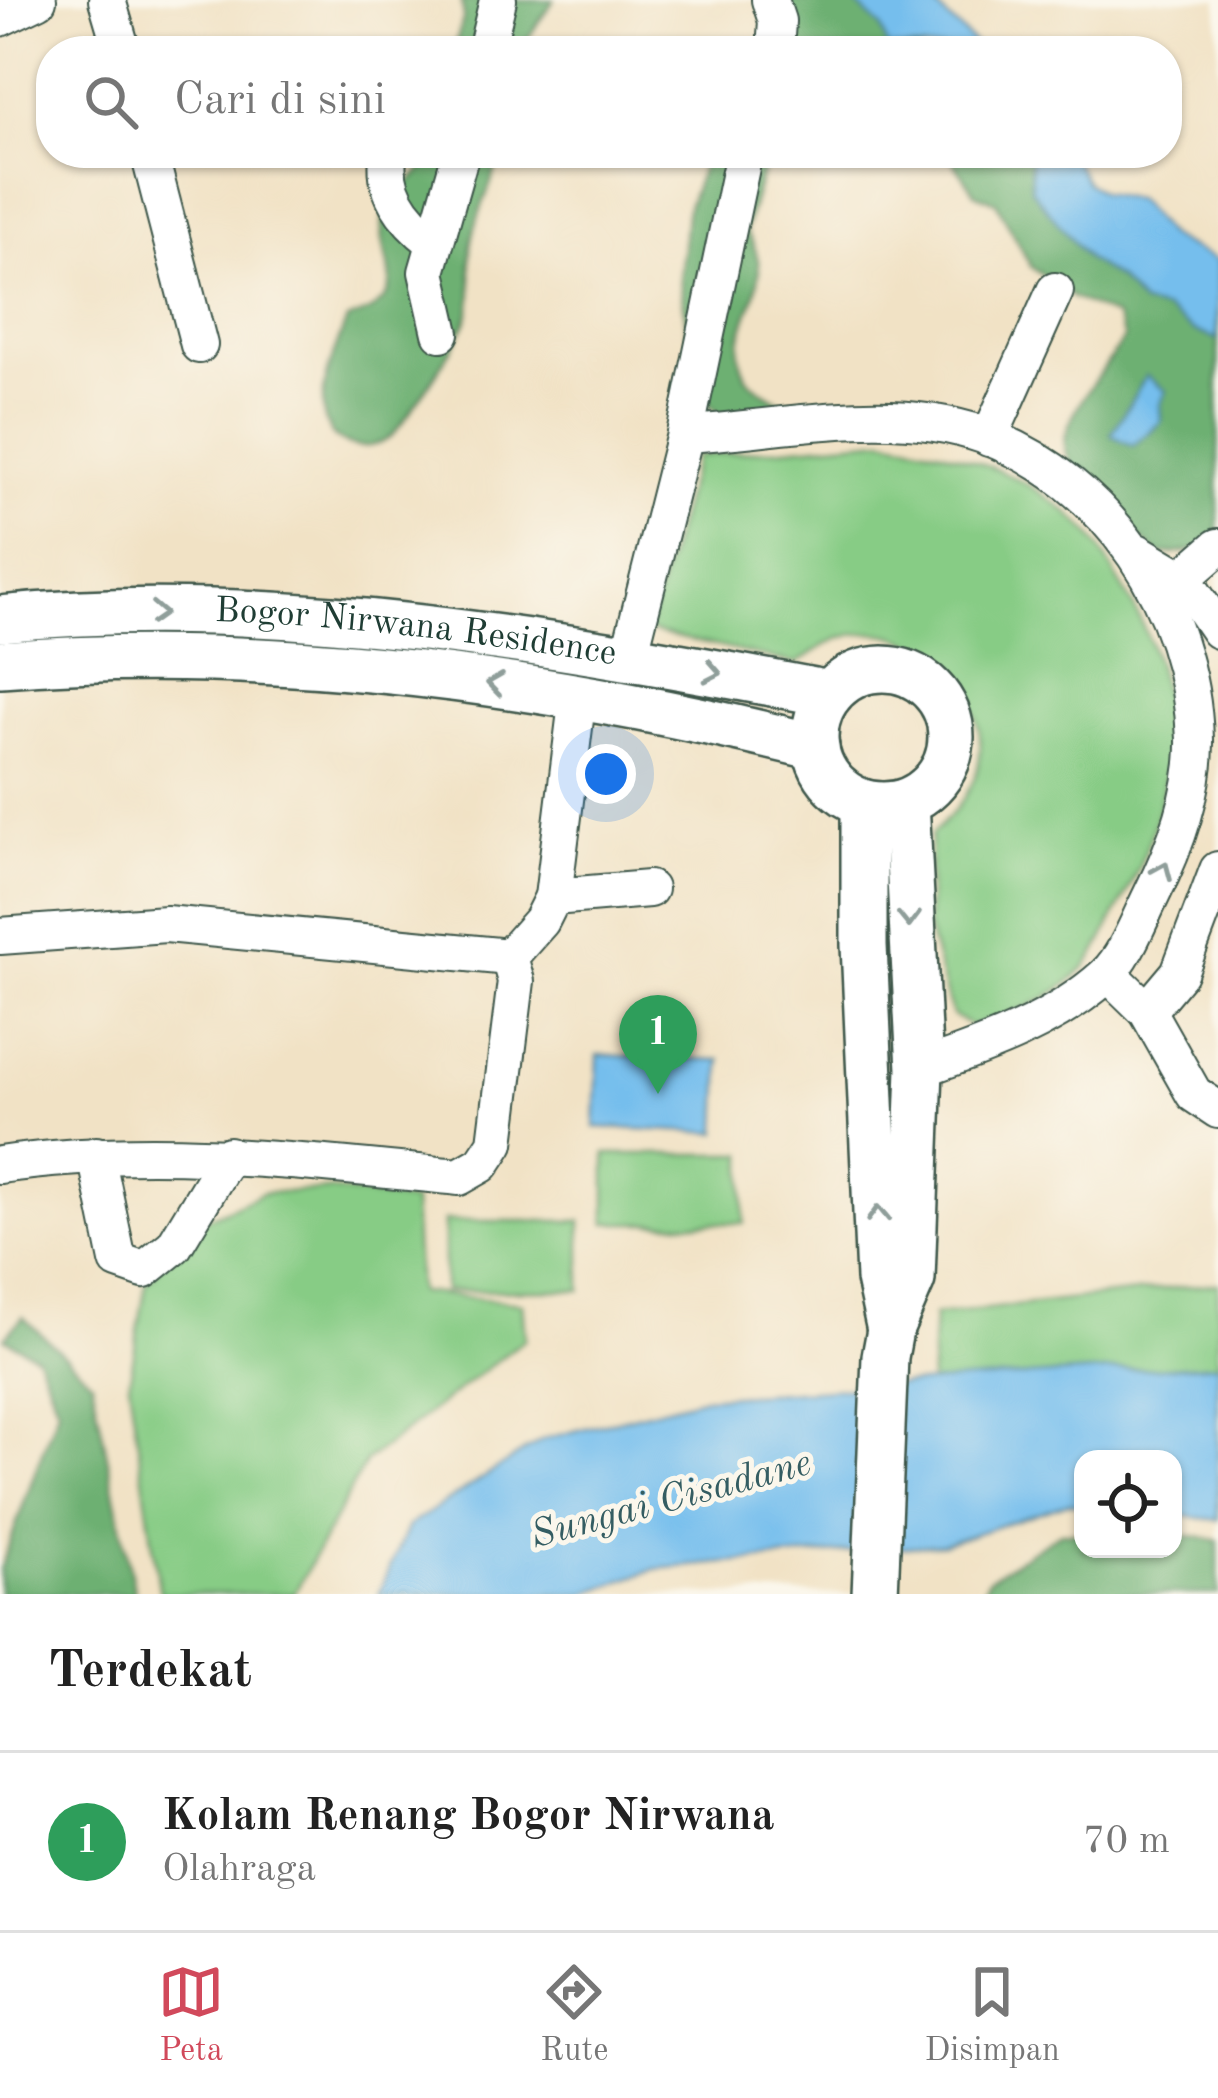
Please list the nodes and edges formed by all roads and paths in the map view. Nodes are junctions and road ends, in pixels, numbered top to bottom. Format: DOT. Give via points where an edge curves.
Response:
graph roads {
  1 [pos="38,0"];
  2 [pos="107,0"];
  3 [pos="498,0"];
  4 [pos="770,0"];
  5 [pos="0,18"];
  6 [pos="118,36"];
  7 [pos="490,36"];
  8 [pos="776,36"];
  9 [pos="152,168"];
  10 [pos="386,168"];
  11 [pos="456,168"];
  12 [pos="741,168"];
  13 [pos="433,241"];
  14 [pos="1055,292"];
  15 [pos="441,333"];
  16 [pos="199,345"];
  17 [pos="685,434"];
  18 [pos="989,437"];
  19 [pos="1218,547"];
  20 [pos="1172,588"];
  21 [pos="88,610"];
  22 [pos="0,619"];
  23 [pos="1218,630"];
  24 [pos="629,656"];
  25 [pos="88,657"];
  26 [pos="0,664"];
  27 [pos="830,694"];
  28 [pos="578,695"];
  29 [pos="816,747"];
  30 [pos="885,803"];
  31 [pos="1218,870"];
  32 [pos="650,889"];
  33 [pos="553,897"];
  34 [pos="0,936"];
  35 [pos="509,957"];
  36 [pos="1108,973"];
  37 [pos="1147,1011"];
  38 [pos="920,1069"];
  39 [pos="1218,1110"];
  40 [pos="96,1155"];
  41 [pos="229,1155"];
  42 [pos="0,1166"];
  43 [pos="888,1344"];
  44 [pos="875,1594"];
  1 -- 5 [label="street"];
  2 -- 6 [label="street"];
  3 -- 7 [label="street"];
  4 -- 8 [label="street"];
  9 -- 16 [label="street"];
  10 -- 13 [label="street" via="411,224"];
  11 -- 13 [label="street"];
  12 -- 17 [label="street"];
  13 -- 15 [label="street" via="428,287"];
  14 -- 18 [label="street"];
  17 -- 18 [label="street" via="908,418"];
  17 -- 24 [label="street"];
  18 -- 20 [label="street" via="1109,519"];
  19 -- 20 [label="street"];
  20 -- 23 [label="street"];
  36 -- 20 [label="street, one-way" via="1165,868 1184,808 1195,741"];
  21 -- 22 [label="street, Bogor Nirwana Residence"];
  21 -- 24 [label="street, Bogor Nirwana Residence, one-way" via="392,626"];
  21 -- 25 [label="street"];
  24 -- 27 [label="street, Bogor Nirwana Residence, one-way"];
  25 -- 26 [label="street, Bogor Nirwana Residence"];
  28 -- 25 [label="street, Bogor Nirwana Residence, one-way" via="311,664"];
  27 -- 29 [label="street"];
  27 -- 30 [label="street" via="849,678 885,669 921,680 939,697 950,720 944,770 928,789"];
  28 -- 29 [label="street, Bogor Nirwana Residence"];
  28 -- 33 [label="street"];
  29 -- 30 [label="street" via="832,782"];
  30 -- 38 [label="street, one-way"];
  43 -- 30 [label="street, one-way" via="864,945"];
  31 -- 37 [label="street" via="1179,973"];
  32 -- 33 [label="street"];
  33 -- 35 [label="street"];
  34 -- 35 [label="street" via="166,924"];
  35 -- 41 [label="street" via="515,981 504,1108 482,1164 459,1177"];
  36 -- 37 [label="street"];
  36 -- 38 [label="street" via="1017,1035"];
  37 -- 39 [label="street" via="1194,1094"];
  38 -- 43 [label="street" via="912,1279"];
  40 -- 41 [label="street"];
  40 -- 41 [label="street" via="118,1261 144,1270 174,1246"];
  40 -- 42 [label="street"];
  43 -- 44 [label="street"];
}
